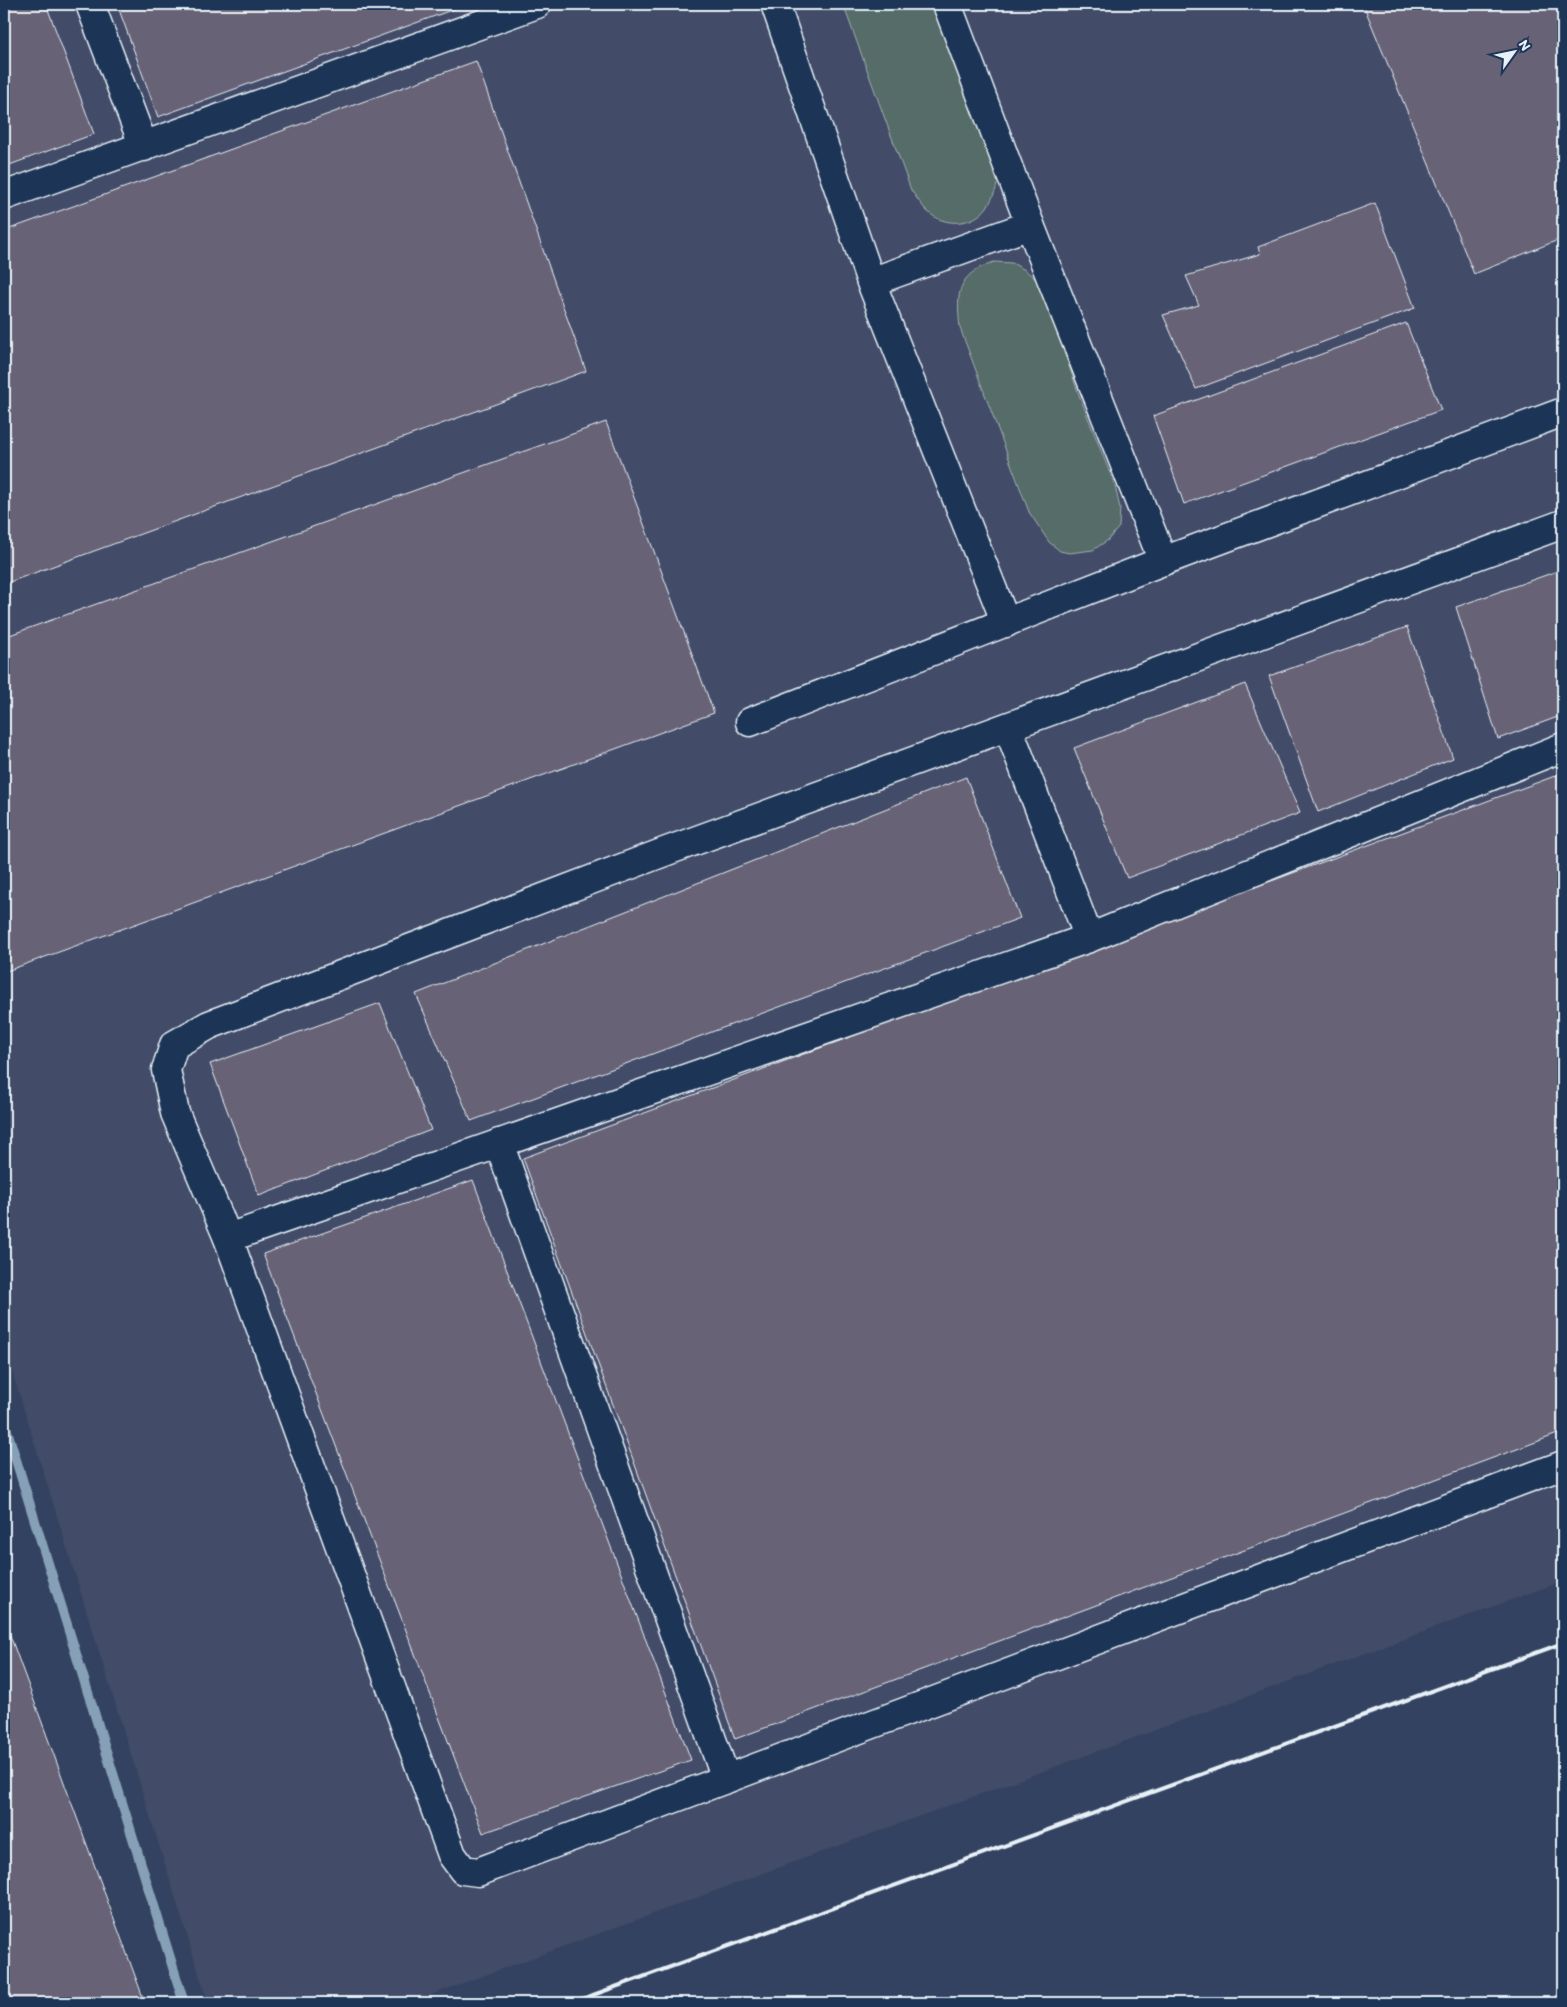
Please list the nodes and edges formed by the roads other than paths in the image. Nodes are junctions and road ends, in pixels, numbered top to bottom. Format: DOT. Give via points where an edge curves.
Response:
graph roads {
  1 [pos="90,4"];
  2 [pos="537,4"];
  3 [pos="775,4"];
  4 [pos="946,4"];
  5 [pos="144,147"];
  6 [pos="4,196"];
  7 [pos="1030,225"];
  8 [pos="871,282"];
  9 [pos="1563,412"];
  10 [pos="1563,524"];
  11 [pos="1163,562"];
  12 [pos="1006,623"];
  13 [pos="750,722"];
  14 [pos="1008,727"];
  15 [pos="1563,747"];
  16 [pos="1089,938"];
  17 [pos="499,1143"];
  18 [pos="228,1238"];
  19 [pos="1563,1465"];
  20 [pos="726,1779"];
  1 -- 5 [label="lane"];
  2 -- 5 [label="lane"];
  3 -- 8 [label="lane"];
  4 -- 7 [label="lane"];
  5 -- 6 [label="lane"];
  7 -- 8 [label="lane"];
  7 -- 11 [label="lane"];
  8 -- 12 [label="lane"];
  9 -- 11 [label="lane"];
  10 -- 14 [label="lane"];
  11 -- 12 [label="lane"];
  12 -- 13 [label="lane"];
  14 -- 16 [label="lane"];
  14 -- 18 [label="lane" via="209,1025 174,1044 166,1070 175,1113"];
  15 -- 16 [label="lane"];
  16 -- 17 [label="lane"];
  17 -- 18 [label="lane"];
  17 -- 20 [label="lane"];
  18 -- 20 [label="lane" via="452,1855 459,1866 463,1870 478,1872"];
  19 -- 20 [label="lane"];
}
